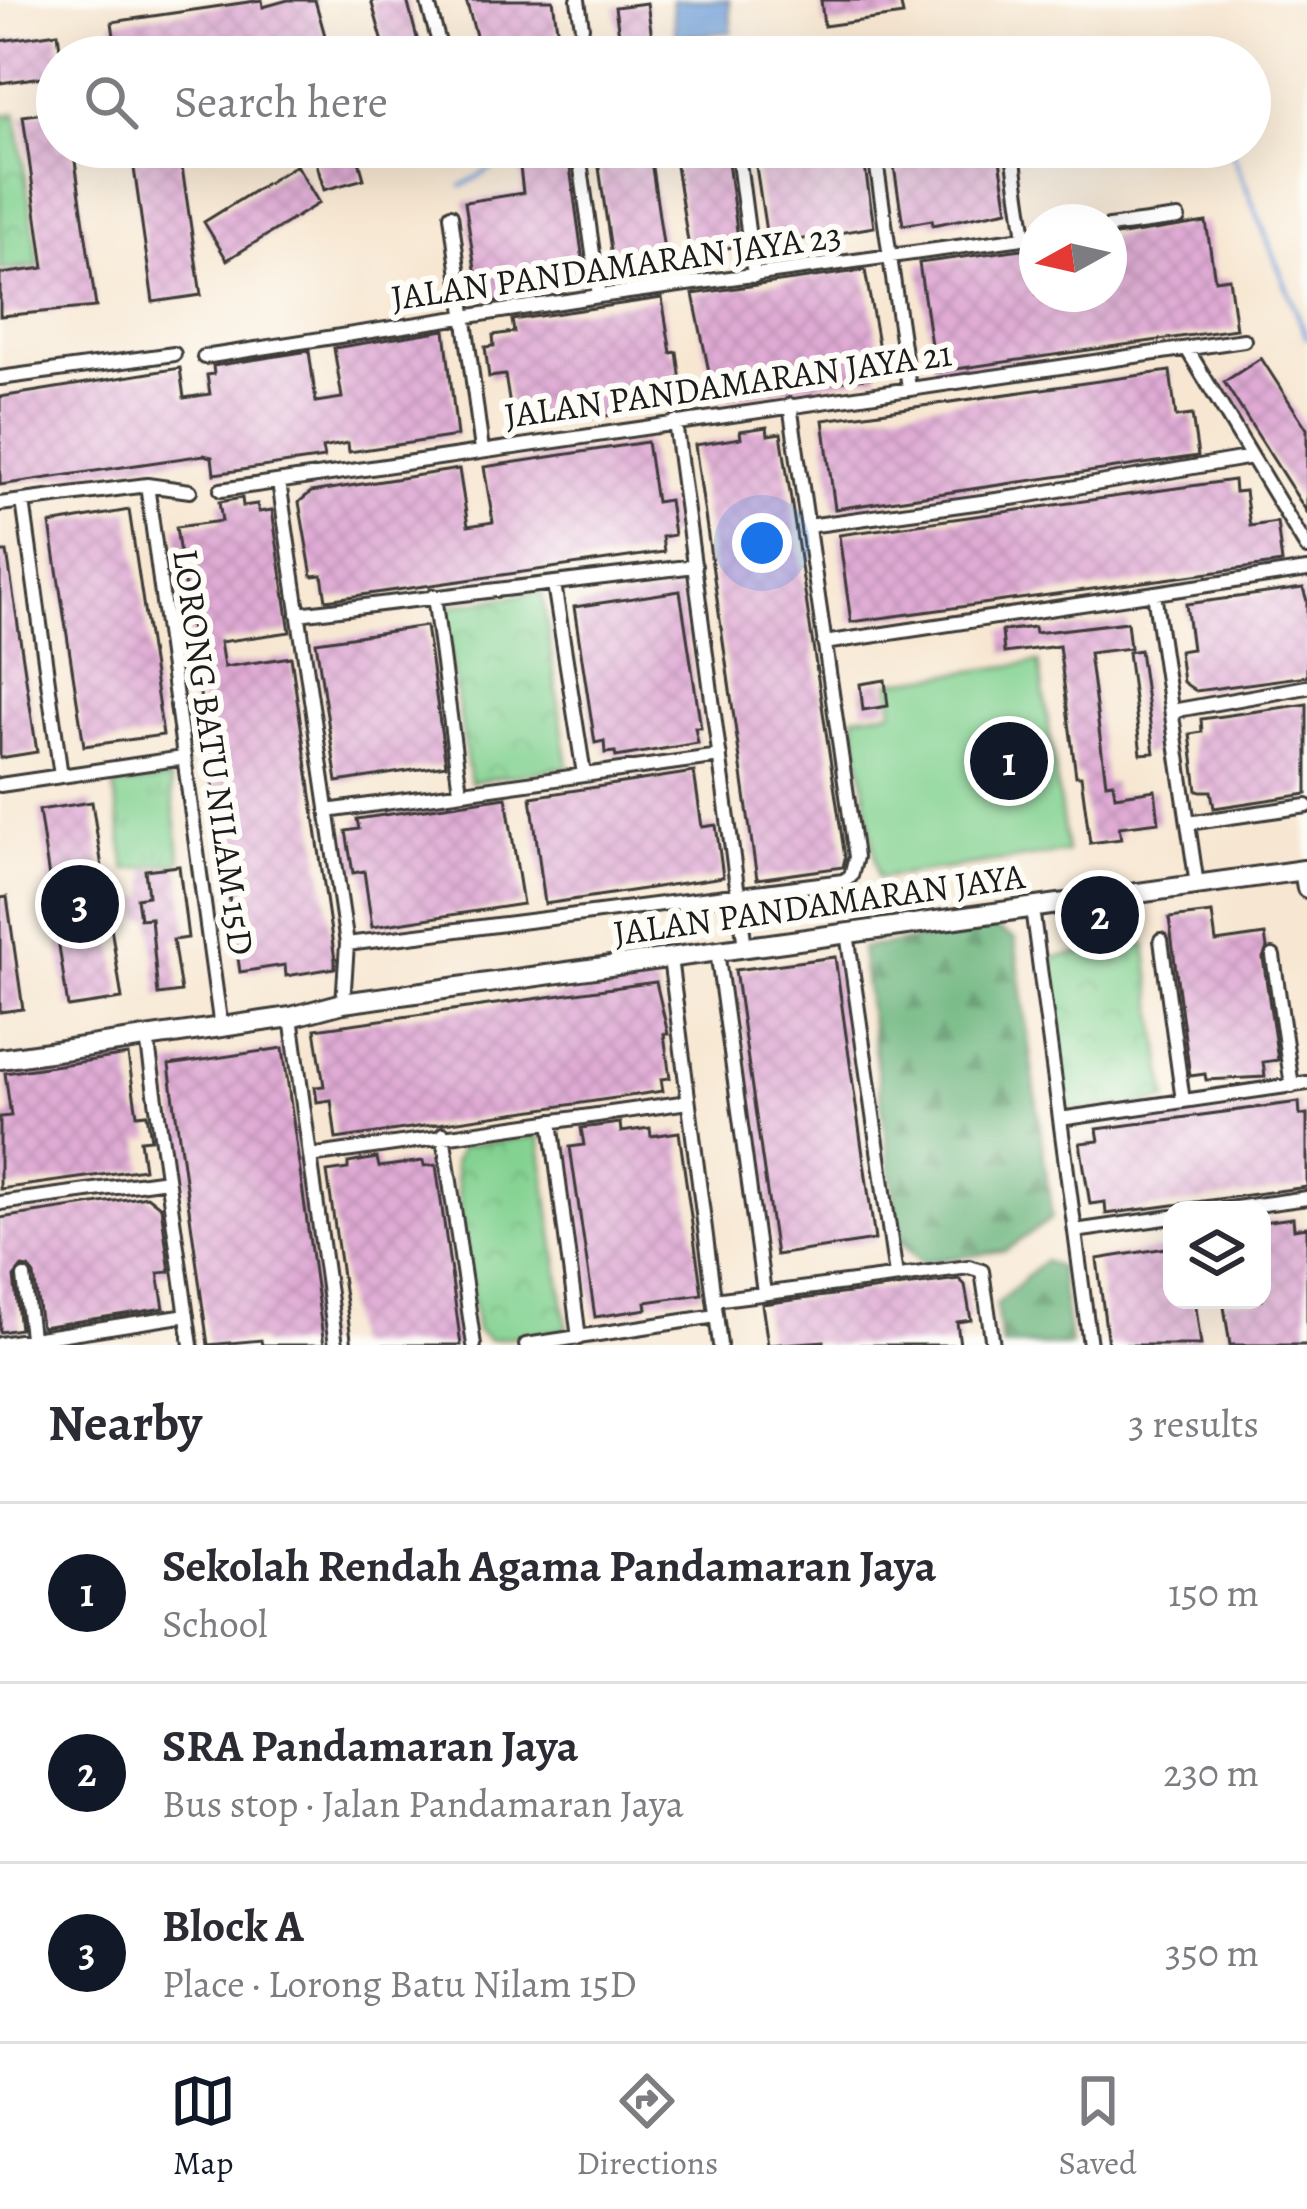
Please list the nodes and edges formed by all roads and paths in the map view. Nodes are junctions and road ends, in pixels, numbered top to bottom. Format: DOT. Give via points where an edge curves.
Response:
graph roads {
  1 [pos="428,0"];
  2 [pos="578,0"];
  3 [pos="582,27"];
  4 [pos="437,36"];
  5 [pos="581,168"];
  6 [pos="740,168"];
  7 [pos="877,168"];
  8 [pos="1016,168"];
  9 [pos="1024,204"];
  10 [pos="451,214"];
  11 [pos="1178,218"];
  12 [pos="1127,225"];
  13 [pos="1019,238"];
  14 [pos="889,257"];
  15 [pos="754,276"];
  16 [pos="598,296"];
  17 [pos="463,317"];
  18 [pos="1244,340"];
  19 [pos="1186,349"];
  20 [pos="174,354"];
  21 [pos="203,357"];
  22 [pos="0,378"];
  23 [pos="909,388"];
  24 [pos="790,405"];
  25 [pos="675,422"];
  26 [pos="482,450"];
  27 [pos="1252,457"];
  28 [pos="279,482"];
  29 [pos="147,485"];
  30 [pos="190,490"];
  31 [pos="221,490"];
  32 [pos="22,501"];
  33 [pos="0,504"];
  34 [pos="808,526"];
  35 [pos="1307,548"];
  36 [pos="694,566"];
  37 [pos="1307,570"];
  38 [pos="554,584"];
  39 [pos="1154,593"];
  40 [pos="434,596"];
  41 [pos="298,614"];
  42 [pos="824,643"];
  43 [pos="1307,687"];
  44 [pos="1172,711"];
  45 [pos="720,756"];
  46 [pos="183,758"];
  47 [pos="584,774"];
  48 [pos="62,776"];
  49 [pos="0,785"];
  50 [pos="460,791"];
  51 [pos="1307,806"];
  52 [pos="327,811"];
  53 [pos="1188,824"];
  54 [pos="1197,885"];
  55 [pos="1307,888"];
  56 [pos="738,893"];
  57 [pos="1032,908"];
  58 [pos="847,933"];
  59 [pos="1161,940"];
  60 [pos="347,944"];
  61 [pos="745,947"];
  62 [pos="717,951"];
  63 [pos="1273,956"];
  64 [pos="670,958"];
  65 [pos="334,1005"];
  66 [pos="291,1017"];
  67 [pos="221,1028"];
  68 [pos="148,1037"];
  69 [pos="0,1059"];
  70 [pos="1300,1084"];
  71 [pos="1183,1101"];
  72 [pos="688,1102"];
  73 [pos="1060,1119"];
  74 [pos="551,1121"];
  75 [pos="443,1134"];
  76 [pos="310,1156"];
  77 [pos="167,1180"];
  78 [pos="1307,1198"];
  79 [pos="0,1203"];
  80 [pos="1271,1203"];
  81 [pos="1163,1218"];
  82 [pos="1075,1231"];
  83 [pos="896,1276"];
  84 [pos="24,1277"];
  85 [pos="764,1293"];
  86 [pos="714,1300"];
  87 [pos="187,1315"];
  88 [pos="716,1316"];
  89 [pos="579,1338"];
  90 [pos="32,1342"];
  91 [pos="0,1344"];
  92 [pos="191,1345"];
  93 [pos="336,1345"];
  94 [pos="474,1345"];
  95 [pos="526,1345"];
  96 [pos="720,1345"];
  97 [pos="993,1345"];
  98 [pos="1090,1345"];
  1 -- 4 [label="street"];
  2 -- 3 [label="street"];
  5 -- 16 [label="street"];
  6 -- 15 [label="street"];
  7 -- 14 [label="street"];
  8 -- 9 [label="street"];
  10 -- 17 [label="street"];
  11 -- 12 [label="street"];
  13 -- 14 [label="street, JALAN PANDAMARAN JAYA 23"];
  14 -- 15 [label="street, JALAN PANDAMARAN JAYA 23"];
  14 -- 23 [label="street"];
  15 -- 16 [label="street, JALAN PANDAMARAN JAYA 23"];
  16 -- 17 [label="street, JALAN PANDAMARAN JAYA 23"];
  17 -- 21 [label="street, JALAN PANDAMARAN JAYA 23"];
  17 -- 26 [label="street"];
  18 -- 19 [label="street, JALAN PANDAMARAN JAYA 21"];
  19 -- 23 [label="street, JALAN PANDAMARAN JAYA 21"];
  19 -- 27 [label="street"];
  20 -- 22 [label="street"];
  23 -- 24 [label="street, JALAN PANDAMARAN JAYA 21"];
  24 -- 25 [label="street, JALAN PANDAMARAN JAYA 21"];
  24 -- 34 [label="street"];
  25 -- 26 [label="street, JALAN PANDAMARAN JAYA 21"];
  25 -- 36 [label="street"];
  26 -- 28 [label="street, JALAN PANDAMARAN JAYA 21"];
  27 -- 34 [label="street"];
  27 -- 35 [label="street"];
  28 -- 31 [label="street, JALAN PANDAMARAN JAYA 21"];
  28 -- 41 [label="street"];
  29 -- 30 [label="street"];
  29 -- 32 [label="street"];
  29 -- 46 [label="street, LORONG BATU NILAM 15D"];
  32 -- 33 [label="street"];
  32 -- 48 [label="street"];
  34 -- 42 [label="street"];
  36 -- 38 [label="street"];
  36 -- 45 [label="street"];
  37 -- 39 [label="street"];
  38 -- 40 [label="street"];
  38 -- 47 [label="street"];
  39 -- 42 [label="street"];
  39 -- 44 [label="street"];
  40 -- 41 [label="street"];
  40 -- 50 [label="street"];
  41 -- 52 [label="street"];
  42 -- 56 [label="street" via="856,857 851,876"];
  43 -- 44 [label="street"];
  44 -- 53 [label="street"];
  45 -- 47 [label="street"];
  45 -- 56 [label="street"];
  46 -- 48 [label="street"];
  46 -- 67 [label="street, LORONG BATU NILAM 15D"];
  47 -- 50 [label="street"];
  48 -- 49 [label="street"];
  50 -- 52 [label="street"];
  51 -- 53 [label="street"];
  52 -- 60 [label="street"];
  53 -- 54 [label="street"];
  54 -- 55 [label="main road, JALAN PANDAMARAN JAYA" via="1304,870"];
  54 -- 57 [label="main road, JALAN PANDAMARAN JAYA"];
  56 -- 60 [label="street"];
  56 -- 61 [label="street"];
  57 -- 58 [label="main road, JALAN PANDAMARAN JAYA"];
  57 -- 73 [label="street"];
  58 -- 61 [label="main road, JALAN PANDAMARAN JAYA"];
  58 -- 83 [label="street"];
  59 -- 71 [label="street"];
  60 -- 65 [label="street"];
  61 -- 62 [label="main road, JALAN PANDAMARAN JAYA"];
  62 -- 64 [label="main road, JALAN PANDAMARAN JAYA"];
  62 -- 85 [label="street"];
  63 -- 70 [label="street"];
  64 -- 65 [label="main road, JALAN PANDAMARAN JAYA"];
  64 -- 72 [label="street"];
  65 -- 66 [label="main road, JALAN PANDAMARAN JAYA"];
  66 -- 67 [label="main road, JALAN PANDAMARAN JAYA"];
  66 -- 76 [label="street"];
  67 -- 68 [label="main road, JALAN PANDAMARAN JAYA"];
  68 -- 69 [label="main road, JALAN PANDAMARAN JAYA"];
  68 -- 77 [label="street"];
  70 -- 71 [label="street"];
  71 -- 73 [label="street"];
  72 -- 74 [label="street"];
  72 -- 86 [label="street"];
  73 -- 82 [label="street"];
  74 -- 75 [label="street"];
  74 -- 89 [label="street"];
  75 -- 76 [label="street"];
  75 -- 94 [label="street"];
  76 -- 93 [label="street"];
  77 -- 79 [label="street"];
  77 -- 87 [label="street"];
  78 -- 80 [label="street"];
  81 -- 82 [label="street"];
  82 -- 98 [label="street"];
  83 -- 85 [label="street"];
  83 -- 97 [label="street" via="982,1271"];
  84 -- 90 [label="street"];
  85 -- 86 [label="street"];
  86 -- 88 [label="street"];
  87 -- 90 [label="street"];
  87 -- 92 [label="street"];
  88 -- 89 [label="street"];
  88 -- 96 [label="street"];
  89 -- 95 [label="street"];
  90 -- 91 [label="street"];
}
